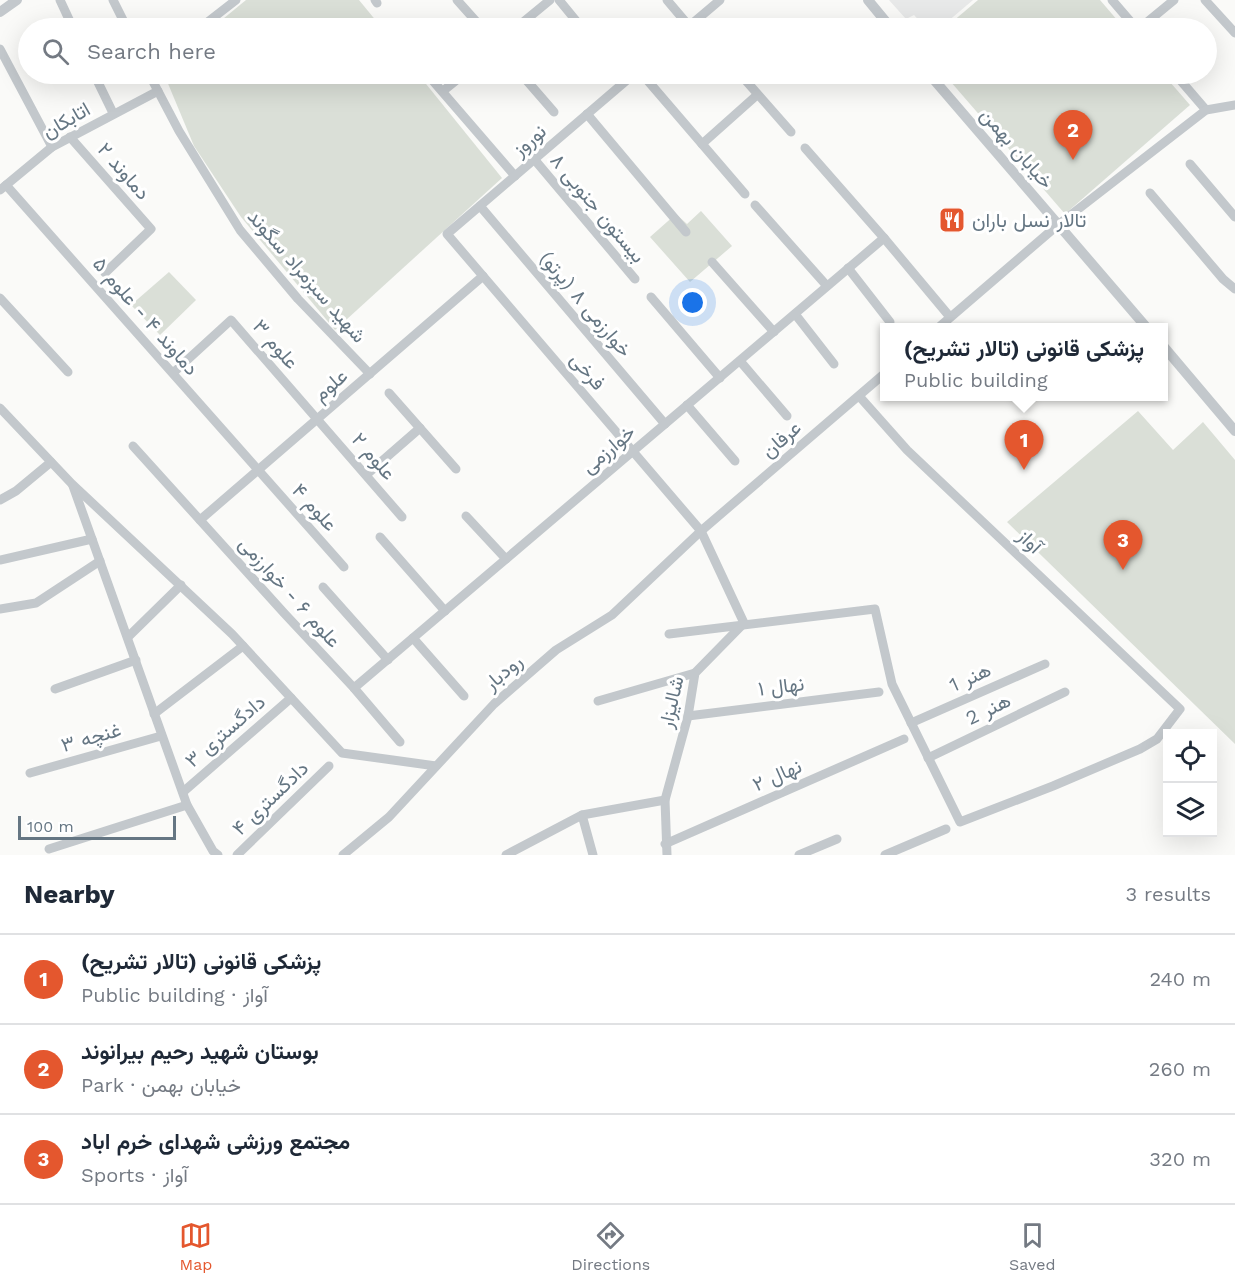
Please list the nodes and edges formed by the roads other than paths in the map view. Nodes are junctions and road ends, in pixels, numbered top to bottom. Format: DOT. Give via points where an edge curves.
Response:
graph roads {
  1 [pos="16,0"];
  2 [pos="60,0"];
  3 [pos="112,0"];
  4 [pos="219,0"];
  5 [pos="236,0"];
  6 [pos="457,0"];
  7 [pos="550,0"];
  8 [pos="559,0"];
  9 [pos="667,0"];
  10 [pos="720,0"];
  11 [pos="868,0"];
  12 [pos="1112,0"];
  13 [pos="1174,0"];
  14 [pos="1205,0"];
  15 [pos="226,9"];
  16 [pos="0,12"];
  17 [pos="69,18"];
  18 [pos="122,18"];
  19 [pos="214,18"];
  20 [pos="473,18"];
  21 [pos="528,18"];
  22 [pos="574,18"];
  23 [pos="681,18"];
  24 [pos="699,18"];
  25 [pos="883,18"];
  26 [pos="1129,18"];
  27 [pos="1151,18"];
  28 [pos="1235,33"];
  29 [pos="0,49"];
  30 [pos="18,83"];
  31 [pos="19,84"];
  32 [pos="99,84"];
  33 [pos="154,84"];
  34 [pos="436,84"];
  35 [pos="452,84"];
  36 [pos="530,84"];
  37 [pos="622,84"];
  38 [pos="651,84"];
  39 [pos="748,84"];
  40 [pos="938,84"];
  41 [pos="1184,84"];
  42 [pos="158,91"];
  43 [pos="443,91"];
  44 [pos="757,95"];
  45 [pos="1235,105"];
  46 [pos="1206,110"];
  47 [pos="554,112"];
  48 [pos="113,113"];
  49 [pos="587,114"];
  50 [pos="791,132"];
  51 [pos="70,137"];
  52 [pos="702,144"];
  53 [pos="52,147"];
  54 [pos="805,148"];
  55 [pos="534,159"];
  56 [pos="1190,164"];
  57 [pos="515,176"];
  58 [pos="3,187"];
  59 [pos="1150,192"];
  60 [pos="745,194"];
  61 [pos="755,205"];
  62 [pos="480,206"];
  63 [pos="1235,217"];
  64 [pos="1059,224"];
  65 [pos="686,232"];
  66 [pos="447,234"];
  67 [pos="884,238"];
  68 [pos="712,261"];
  69 [pos="848,268"];
  70 [pos="105,273"];
  71 [pos="483,276"];
  72 [pos="635,279"];
  73 [pos="827,286"];
  74 [pos="1235,289"];
  75 [pos="651,297"];
  76 [pos="0,298"];
  77 [pos="795,314"];
  78 [pos="950,317"];
  79 [pos="890,322"];
  80 [pos="943,323"];
  81 [pos="1144,323"];
  82 [pos="774,332"];
  83 [pos="1168,352"];
  84 [pos="740,361"];
  85 [pos="834,364"];
  86 [pos="68,372"];
  87 [pos="173,373"];
  88 [pos="370,374"];
  89 [pos="720,378"];
  90 [pos="880,378"];
  91 [pos="389,393"];
  92 [pos="859,396"];
  93 [pos="687,405"];
  94 [pos="0,408"];
  95 [pos="787,416"];
  96 [pos="318,419"];
  97 [pos="665,424"];
  98 [pos="420,428"];
  99 [pos="1235,430"];
  100 [pos="134,446"];
  101 [pos="633,452"];
  102 [pos="735,461"];
  103 [pos="51,462"];
  104 [pos="456,469"];
  105 [pos="258,471"];
  106 [pos="366,475"];
  107 [pos="72,484"];
  108 [pos="0,500"];
  109 [pos="466,516"];
  110 [pos="402,517"];
  111 [pos="200,520"];
  112 [pos="701,531"];
  113 [pos="380,537"];
  114 [pos="92,539"];
  115 [pos="506,559"];
  116 [pos="0,560"];
  117 [pos="100,561"];
  118 [pos="344,567"];
  119 [pos="181,585"];
  120 [pos="323,587"];
  121 [pos="0,609"];
  122 [pos="445,611"];
  123 [pos="744,623"];
  124 [pos="669,634"];
  125 [pos="128,637"];
  126 [pos="413,638"];
  127 [pos="243,646"];
  128 [pos="136,660"];
  129 [pos="388,660"];
  130 [pos="1045,664"];
  131 [pos="696,673"];
  132 [pos="55,688"];
  133 [pos="354,688"];
  134 [pos="879,692"];
  135 [pos="1065,692"];
  136 [pos="464,696"];
  137 [pos="291,698"];
  138 [pos="598,701"];
  139 [pos="154,714"];
  140 [pos="688,716"];
  141 [pos="911,723"];
  142 [pos="161,736"];
  143 [pos="904,739"];
  144 [pos="400,742"];
  145 [pos="928,758"];
  146 [pos="329,766"];
  147 [pos="436,766"];
  148 [pos="30,773"];
  149 [pos="183,792"];
  150 [pos="665,800"];
  151 [pos="187,805"];
  152 [pos="582,815"];
  153 [pos="946,829"];
  154 [pos="837,839"];
  155 [pos="665,844"];
  156 [pos="49,849"];
  157 [pos="218,855"];
  158 [pos="237,855"];
  159 [pos="343,855"];
  160 [pos="506,855"];
  161 [pos="593,855"];
  162 [pos="667,855"];
  163 [pos="799,855"];
  164 [pos="885,855"];
  1 -- 16 [label="street"];
  2 -- 17 [label="street"];
  3 -- 18 [label="street"];
  4 -- 15 [label="street"];
  5 -- 15 [label="street"];
  6 -- 20 [label="street"];
  7 -- 21 [label="street"];
  8 -- 22 [label="street"];
  9 -- 23 [label="street"];
  10 -- 24 [label="street"];
  11 -- 25 [label="street"];
  12 -- 26 [label="street"];
  13 -- 27 [label="street"];
  14 -- 28 [label="street"];
  15 -- 19 [label="street"];
  29 -- 30 [label="street"];
  31 -- 53 [label="street"];
  32 -- 48 [label="street"];
  33 -- 42 [label="street, شهید سبزمراد سگوند"];
  34 -- 43 [label="street"];
  35 -- 43 [label="street"];
  36 -- 47 [label="street"];
  37 -- 49 [label="street, نوروز"];
  38 -- 52 [label="street"];
  39 -- 44 [label="street"];
  40 -- 64 [label="street, خیابان بهمن"];
  41 -- 46 [label="street"];
  42 -- 48 [label="street, اتابکان"];
  42 -- 88 [label="street, شهید سبزمراد سگوند" via="240,230 298,299"];
  43 -- 57 [label="street"];
  44 -- 50 [label="street"];
  44 -- 52 [label="street"];
  45 -- 46 [label="street"];
  46 -- 64 [label="street"];
  48 -- 51 [label="street, اتابکان"];
  49 -- 55 [label="street, نوروز"];
  49 -- 65 [label="street"];
  51 -- 53 [label="street, اتابکان"];
  51 -- 70 [label="street, دماوند ۲" via="151,229"];
  52 -- 60 [label="street"];
  53 -- 58 [label="street, اتابکان"];
  54 -- 67 [label="street"];
  55 -- 57 [label="street, نوروز"];
  55 -- 72 [label="street, بیستون جنوبی ۸"];
  56 -- 63 [label="street"];
  57 -- 62 [label="street, نوروز"];
  58 -- 87 [label="street, دماوند ۴ - علوم ۵"];
  59 -- 74 [label="street"];
  61 -- 73 [label="street"];
  62 -- 66 [label="street, نوروز"];
  62 -- 97 [label="street, خوارزمی ۸ (پرتو)"];
  64 -- 78 [label="street"];
  64 -- 81 [label="street, خیابان بهمن"];
  66 -- 71 [label="street, فرخی"];
  67 -- 69 [label="street, خوارزمی"];
  67 -- 78 [label="street"];
  68 -- 82 [label="street"];
  69 -- 73 [label="street, خوارزمی"];
  69 -- 79 [label="street"];
  71 -- 88 [label="street, علوم"];
  71 -- 101 [label="street, فرخی"];
  73 -- 77 [label="street, خوارزمی"];
  75 -- 89 [label="street"];
  76 -- 86 [label="street"];
  77 -- 82 [label="street, خوارزمی"];
  77 -- 85 [label="street"];
  78 -- 80 [label="street"];
  82 -- 84 [label="street, خوارزمی"];
  83 -- 99 [label="street"];
  84 -- 89 [label="street, خوارزمی"];
  84 -- 95 [label="street"];
  87 -- 96 [label="street, علوم ۳" via="231,320"];
  87 -- 105 [label="street, دماوند ۴ - علوم ۵"];
  88 -- 96 [label="street, علوم"];
  89 -- 93 [label="street, خوارزمی"];
  90 -- 92 [label="street, عرفان"];
  91 -- 98 [label="street"];
  92 -- 112 [label="street, عرفان"];
  92 -- 145 [label="street, آواز" via="907,450 1180,709 1157,739 1140,749 960,822"];
  93 -- 97 [label="street, خوارزمی"];
  93 -- 102 [label="street"];
  94 -- 103 [label="street"];
  96 -- 105 [label="street, علوم"];
  96 -- 106 [label="street, علوم ۲"];
  97 -- 101 [label="street, خوارزمی"];
  98 -- 104 [label="street"];
  98 -- 106 [label="street"];
  100 -- 111 [label="street, علوم ۶ - خوارزمی"];
  101 -- 112 [label="street, فرخی"];
  101 -- 115 [label="street, خوارزمی"];
  103 -- 107 [label="street"];
  103 -- 108 [label="street"];
  105 -- 111 [label="street, علوم"];
  105 -- 118 [label="street, علوم ۴"];
  106 -- 110 [label="street, علوم ۲"];
  107 -- 114 [label="street"];
  107 -- 119 [label="street"];
  109 -- 115 [label="street"];
  111 -- 133 [label="street, علوم ۶ - خوارزمی"];
  112 -- 123 [label="street"];
  112 -- 147 [label="street, رودبار" via="612,615 556,650 494,704"];
  113 -- 122 [label="street"];
  114 -- 116 [label="street"];
  114 -- 117 [label="street"];
  115 -- 122 [label="street, خوارزمی"];
  117 -- 121 [label="street" via="36,603"];
  117 -- 125 [label="street"];
  119 -- 125 [label="street"];
  119 -- 127 [label="street"];
  120 -- 129 [label="street"];
  122 -- 126 [label="street, خوارزمی"];
  123 -- 124 [label="street"];
  123 -- 131 [label="street, شالیزار"];
  123 -- 141 [label="street" via="874,609 892,684"];
  125 -- 128 [label="street"];
  126 -- 129 [label="street, خوارزمی"];
  126 -- 136 [label="street"];
  127 -- 137 [label="street"];
  127 -- 139 [label="street"];
  128 -- 132 [label="street"];
  128 -- 139 [label="street"];
  129 -- 133 [label="street, خوارزمی"];
  130 -- 141 [label="street, هنر 1"];
  131 -- 138 [label="street"];
  131 -- 140 [label="street, شالیزار"];
  133 -- 144 [label="street, علوم ۶ - خوارزمی"];
  134 -- 140 [label="street, نهال ۱"];
  135 -- 145 [label="street, هنر 2"];
  137 -- 147 [label="street" via="342,753"];
  137 -- 149 [label="street, دادگستری ۳"];
  139 -- 142 [label="street"];
  140 -- 150 [label="street, شالیزار"];
  141 -- 145 [label="street"];
  142 -- 148 [label="street, غنچه ۳"];
  142 -- 149 [label="street"];
  143 -- 155 [label="street, نهال ۲"];
  146 -- 158 [label="street, دادگستری ۴"];
  147 -- 159 [label="street, رودبار" via="389,817"];
  149 -- 151 [label="street"];
  150 -- 152 [label="street"];
  150 -- 155 [label="street, شالیزار"];
  151 -- 156 [label="street"];
  151 -- 157 [label="street"];
  152 -- 160 [label="street"];
  152 -- 161 [label="street"];
  153 -- 164 [label="street"];
  154 -- 163 [label="street"];
  155 -- 162 [label="street, شالیزار"];
}
